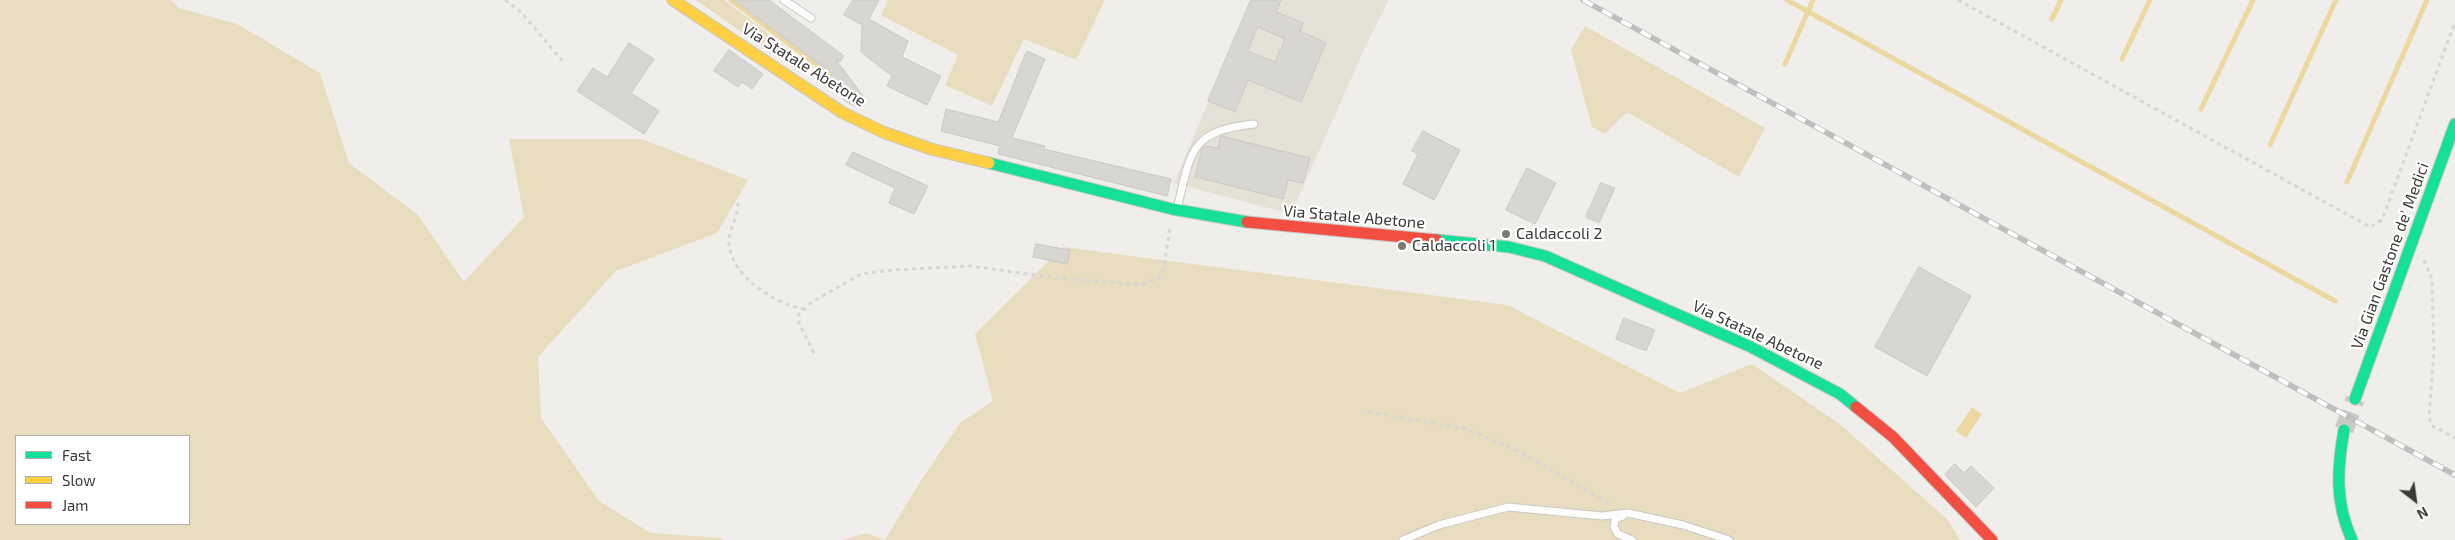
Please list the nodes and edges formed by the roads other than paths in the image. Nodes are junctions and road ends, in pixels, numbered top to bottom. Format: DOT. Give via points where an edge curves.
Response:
graph roads {
  1 [pos="673,0"];
  2 [pos="784,0"];
  3 [pos="811,18"];
  4 [pos="1254,124"];
  5 [pos="2455,124"];
  6 [pos="1174,209"];
  7 [pos="2355,399"];
  8 [pos="2344,430"];
  9 [pos="1628,513"];
  10 [pos="1403,540"];
  11 [pos="1632,540"];
  12 [pos="1729,540"];
  13 [pos="1992,540"];
  14 [pos="2352,540"];
  1 -- 6 [label="main road, Via Statale Abetone" via="843,113 883,132 931,149"];
  2 -- 3 [label="lane"];
  4 -- 6 [label="lane" via="1218,130 1206,136 1189,162"];
  5 -- 7 [label="main road, Via Gian Gastone de' Medici"];
  6 -- 13 [label="main road, Via Statale Abetone" via="1281,227 1481,243 1545,256 1751,347 1840,394 1893,438"];
  8 -- 14 [label="main road" via="2336,486 2339,507"];
  9 -- 10 [label="lane" via="1602,516 1508,508 1439,525"];
  9 -- 11 [label="lane" via="1615,520 1614,527 1618,534"];
  9 -- 12 [label="lane"];
}
